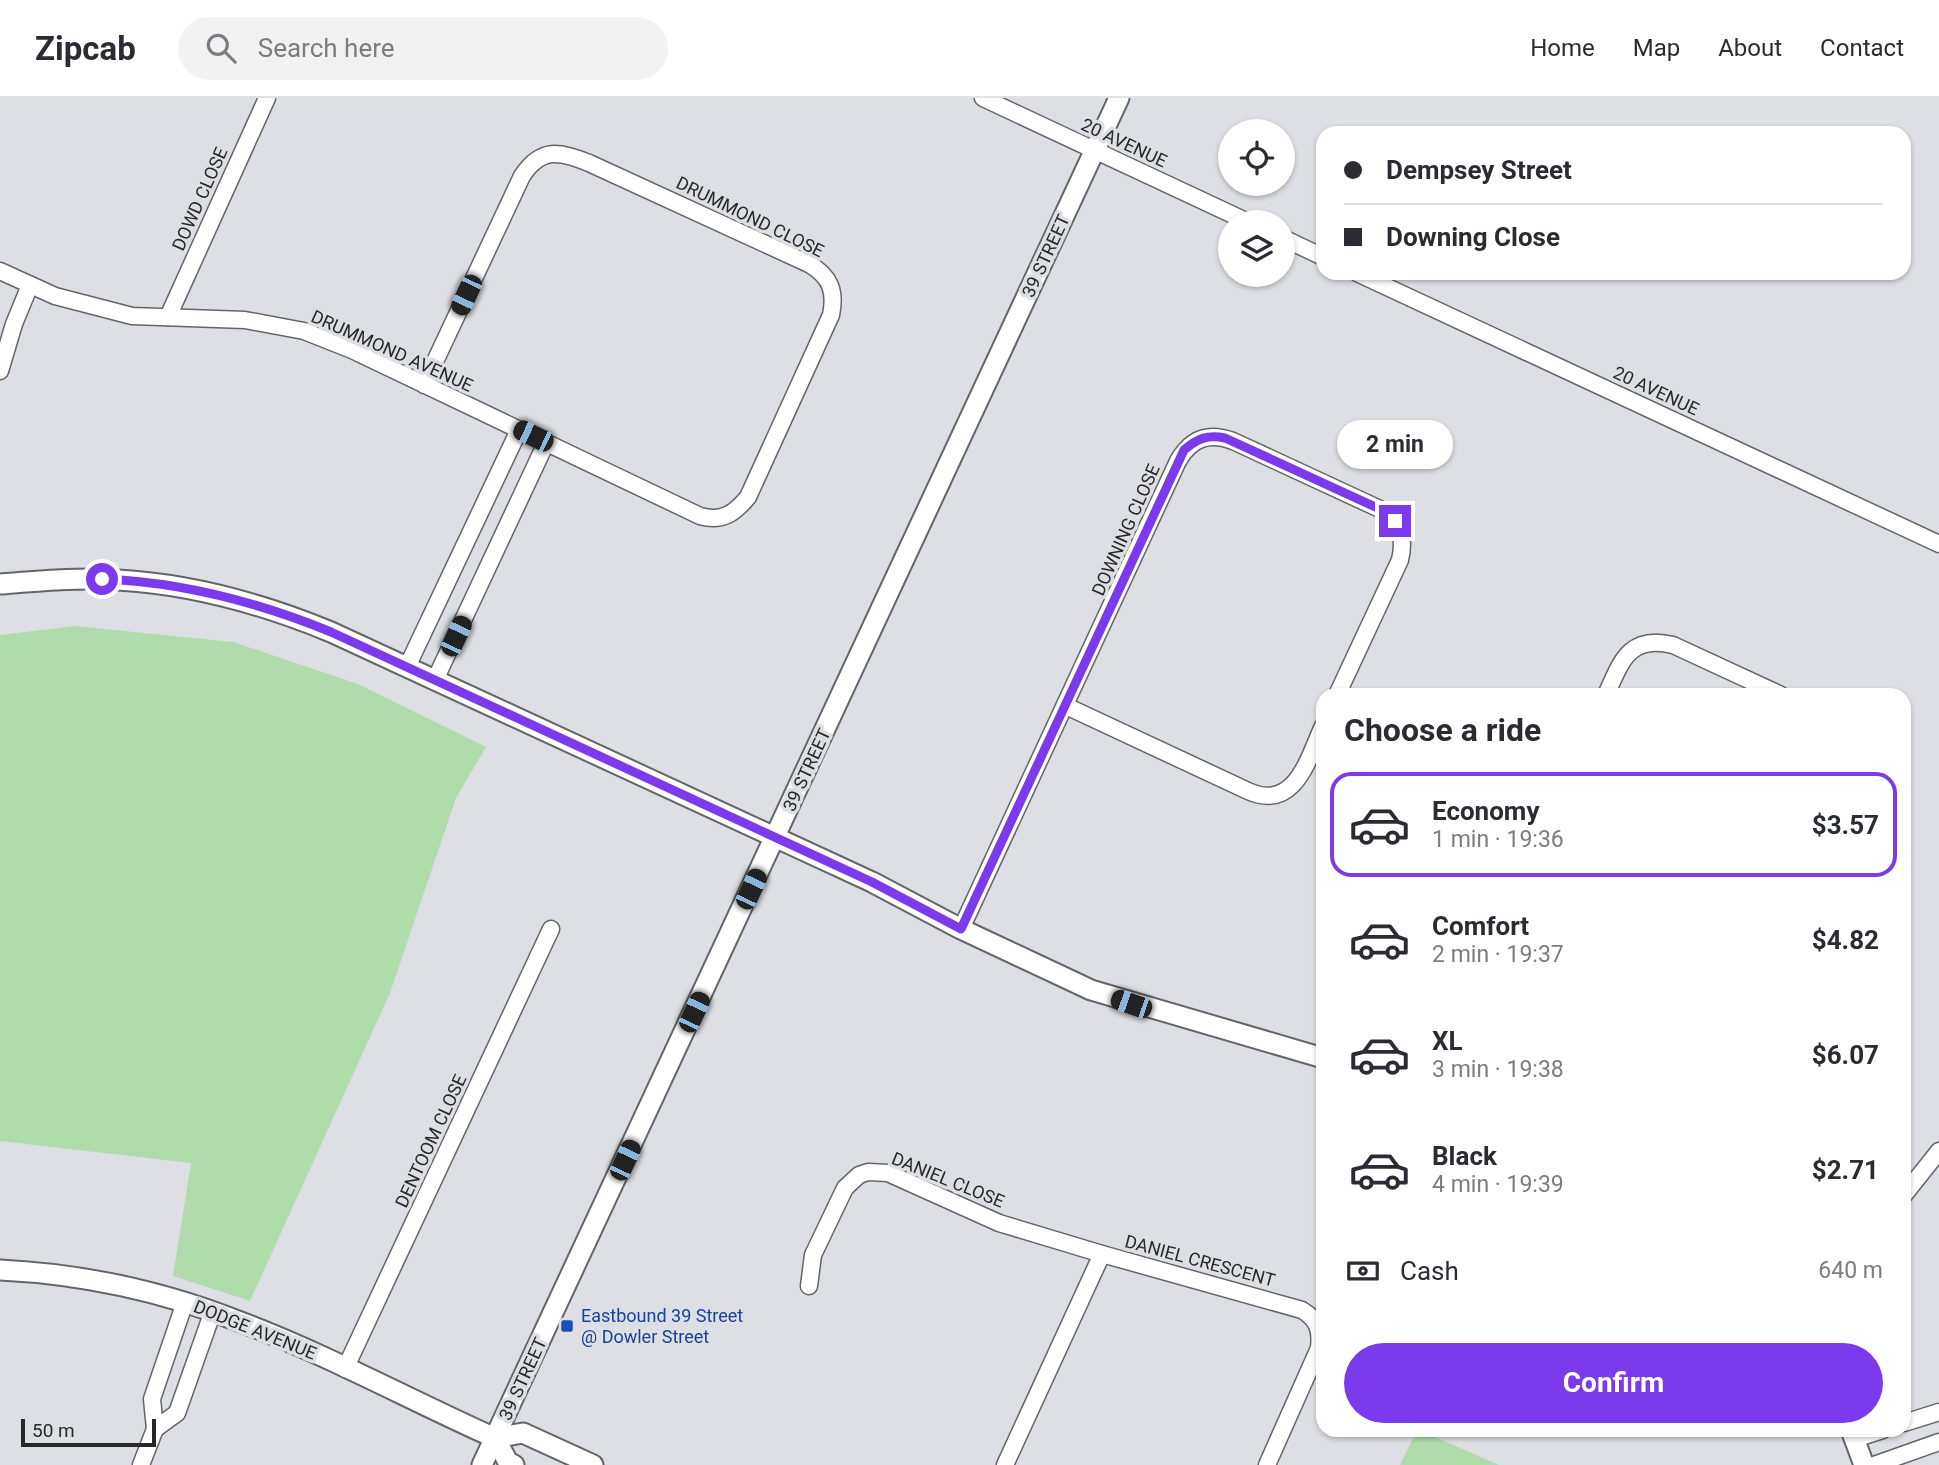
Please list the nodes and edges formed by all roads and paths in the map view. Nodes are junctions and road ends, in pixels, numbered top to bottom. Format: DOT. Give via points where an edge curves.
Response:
graph roads {
  1 [pos="267,98"];
  2 [pos="983,98"];
  3 [pos="1119,98"];
  4 [pos="1095,151"];
  5 [pos="1222,210"];
  6 [pos="1295,244"];
  7 [pos="1316,254"];
  8 [pos="0,271"];
  9 [pos="1372,280"];
  10 [pos="30,285"];
  11 [pos="168,317"];
  12 [pos="0,371"];
  13 [pos="424,385"];
  14 [pos="519,430"];
  15 [pos="546,443"];
  16 [pos="1939,544"];
  17 [pos="0,584"];
  18 [pos="407,667"];
  19 [pos="435,680"];
  20 [pos="1340,688"];
  21 [pos="1609,688"];
  22 [pos="1766,688"];
  23 [pos="1066,706"];
  24 [pos="1316,741"];
  25 [pos="776,838"];
  26 [pos="551,929"];
  27 [pos="961,929"];
  28 [pos="1316,1056"];
  29 [pos="1939,1151"];
  30 [pos="1911,1186"];
  31 [pos="1102,1254"];
  32 [pos="0,1270"];
  33 [pos="809,1286"];
  34 [pos="185,1302"];
  35 [pos="213,1311"];
  36 [pos="1316,1321"];
  37 [pos="1316,1359"];
  38 [pos="345,1369"];
  39 [pos="1939,1412"];
  40 [pos="1911,1421"];
  41 [pos="155,1429"];
  42 [pos="1854,1437"];
  43 [pos="495,1438"];
  44 [pos="1939,1443"];
  45 [pos="141,1465"];
  46 [pos="482,1465"];
  47 [pos="514,1465"];
  48 [pos="593,1465"];
  49 [pos="1005,1465"];
  50 [pos="1267,1465"];
  51 [pos="1864,1465"];
  52 [pos="1874,1465"];
  1 -- 11 [label="street, DOWD CLOSE"];
  2 -- 4 [label="street, 20 AVENUE"];
  3 -- 4 [label="street, 39 STREET"];
  4 -- 5 [label="street, 20 AVENUE"];
  4 -- 25 [label="street, 39 STREET"];
  6 -- 7 [label="street"];
  8 -- 10 [label="street, DRUMMOND AVENUE"];
  9 -- 16 [label="street, 20 AVENUE"];
  10 -- 11 [label="street, DRUMMOND AVENUE" via="107,311"];
  10 -- 12 [label="street"];
  11 -- 13 [label="street, DRUMMOND AVENUE" via="245,320 304,331"];
  13 -- 14 [label="street, DRUMMOND AVENUE"];
  13 -- 15 [label="street, DRUMMOND CLOSE" via="522,176 545,155 568,154 589,163 825,275 834,304 826,327 748,497 729,515 719,519 700,516"];
  14 -- 15 [label="street, DRUMMOND AVENUE"];
  14 -- 18 [label="street"];
  15 -- 19 [label="street"];
  17 -- 18 [label="street" via="119,580 227,597 289,614"];
  18 -- 19 [label="street"];
  19 -- 25 [label="street"];
  20 -- 23 [label="street, DOWNING CLOSE" via="1400,560 1400,528 1382,510 1233,441 1207,436 1184,450 1178,461"];
  21 -- 22 [label="street" via="1625,656 1654,642 1673,645"];
  23 -- 24 [label="street" via="1266,797 1280,794 1298,778"];
  23 -- 27 [label="street, DOWNING CLOSE"];
  25 -- 27 [label="street"];
  25 -- 43 [label="street, 39 STREET"];
  26 -- 38 [label="street, DENTOOM CLOSE"];
  27 -- 28 [label="street" via="1091,990"];
  29 -- 30 [label="street"];
  31 -- 33 [label="street, DANIEL CLOSE" via="999,1223 888,1173 868,1172 851,1180 839,1199 813,1255"];
  31 -- 36 [label="street, DANIEL CRESCENT" via="1291,1306"];
  31 -- 49 [label="street, DANIEL CRESCENT"];
  32 -- 34 [label="street, DODGE AVENUE" via="94,1280"];
  34 -- 35 [label="street, DODGE AVENUE"];
  34 -- 41 [label="street" via="152,1399"];
  35 -- 38 [label="street, DODGE AVENUE"];
  35 -- 41 [label="street" via="177,1413"];
  37 -- 50 [label="street, DANIEL CRESCENT"];
  38 -- 43 [label="street, DODGE AVENUE"];
  39 -- 40 [label="street"];
  41 -- 45 [label="street"];
  42 -- 51 [label="street"];
  43 -- 46 [label="street, 39 STREET"];
  43 -- 47 [label="street"];
  43 -- 48 [label="street" via="523,1433"];
  44 -- 52 [label="street"];
}
